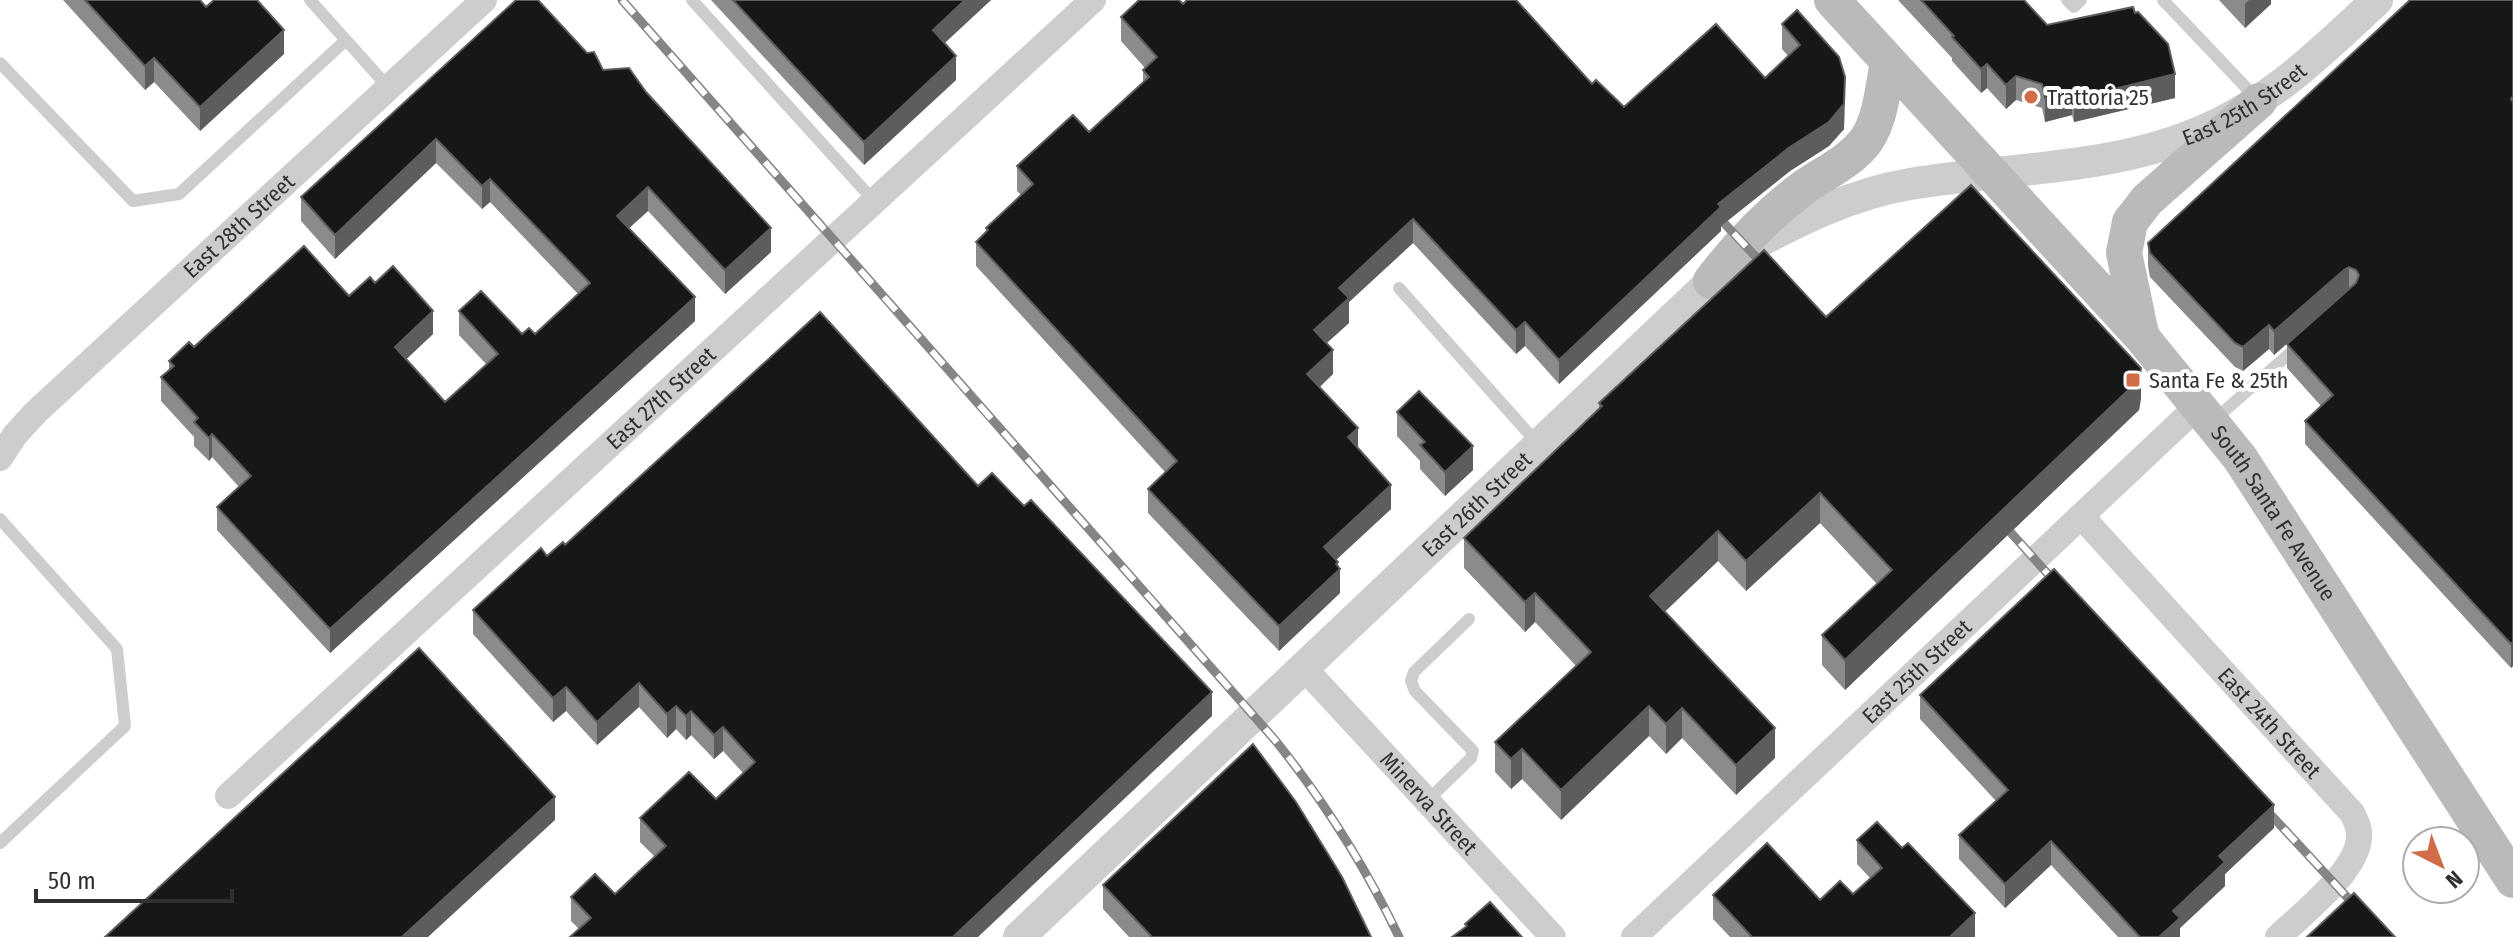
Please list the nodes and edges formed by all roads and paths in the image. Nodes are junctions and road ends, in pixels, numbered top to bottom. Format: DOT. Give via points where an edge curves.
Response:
graph roads {
  1 [pos="310,0"];
  2 [pos="484,0"];
  3 [pos="692,0"];
  4 [pos="1093,0"];
  5 [pos="1832,0"];
  6 [pos="2067,0"];
  7 [pos="2081,0"];
  8 [pos="2163,0"];
  9 [pos="2377,0"];
  10 [pos="346,40"];
  11 [pos="1888,62"];
  12 [pos="0,63"];
  13 [pos="388,87"];
  14 [pos="2259,101"];
  15 [pos="1991,174"];
  16 [pos="874,201"];
  17 [pos="1711,281"];
  18 [pos="1399,288"];
  19 [pos="2141,336"];
  20 [pos="2304,341"];
  21 [pos="2205,414"];
  22 [pos="1538,444"];
  23 [pos="0,458"];
  24 [pos="2081,516"];
  25 [pos="0,519"];
  26 [pos="1469,619"];
  27 [pos="1304,668"];
  28 [pos="228,796"];
  29 [pos="1427,801"];
  30 [pos="0,843"];
  31 [pos="2513,880"];
  32 [pos="1019,937"];
  33 [pos="1553,937"];
  34 [pos="1634,937"];
  35 [pos="2278,937"];
  1 -- 10 [label="lane"];
  2 -- 13 [label="street, East 28th Street"];
  3 -- 16 [label="lane"];
  4 -- 16 [label="street, East 27th Street"];
  5 -- 11 [label="main road, South Santa Fe Avenue"];
  6 -- 7 [label="lane" via="2074,7"];
  8 -- 14 [label="lane"];
  9 -- 14 [label="street, East 25th Street" via="2312,61"];
  10 -- 12 [label="lane" via="179,194 133,201"];
  10 -- 13 [label="lane"];
  11 -- 15 [label="main road, South Santa Fe Avenue"];
  11 -- 17 [label="main road" via="1867,139 1771,215"];
  13 -- 23 [label="street, East 28th Street" via="36,412"];
  14 -- 15 [label="street, East 25th Street" via="2210,128 2131,154"];
  14 -- 19 [label="main road" via="2147,200 2130,222 2124,253"];
  15 -- 17 [label="street, East 26th Street" via="1855,196 1747,248"];
  15 -- 19 [label="main road, South Santa Fe Avenue"];
  16 -- 28 [label="street, East 27th Street"];
  17 -- 22 [label="street, East 26th Street"];
  18 -- 22 [label="lane"];
  19 -- 21 [label="main road, South Santa Fe Avenue"];
  20 -- 21 [label="lane"];
  21 -- 24 [label="street, East 25th Street"];
  21 -- 31 [label="main road, South Santa Fe Avenue" via="2274,508"];
  22 -- 27 [label="street, East 26th Street"];
  24 -- 34 [label="street, East 25th Street"];
  24 -- 35 [label="street, East 24th Street" via="2352,813 2360,839 2352,859"];
  25 -- 30 [label="lane" via="117,649 125,726"];
  26 -- 29 [label="lane" via="1411,681 1473,751"];
  27 -- 29 [label="street, Minerva Street"];
  27 -- 32 [label="street, East 26th Street"];
  29 -- 33 [label="street, Minerva Street"];
}
